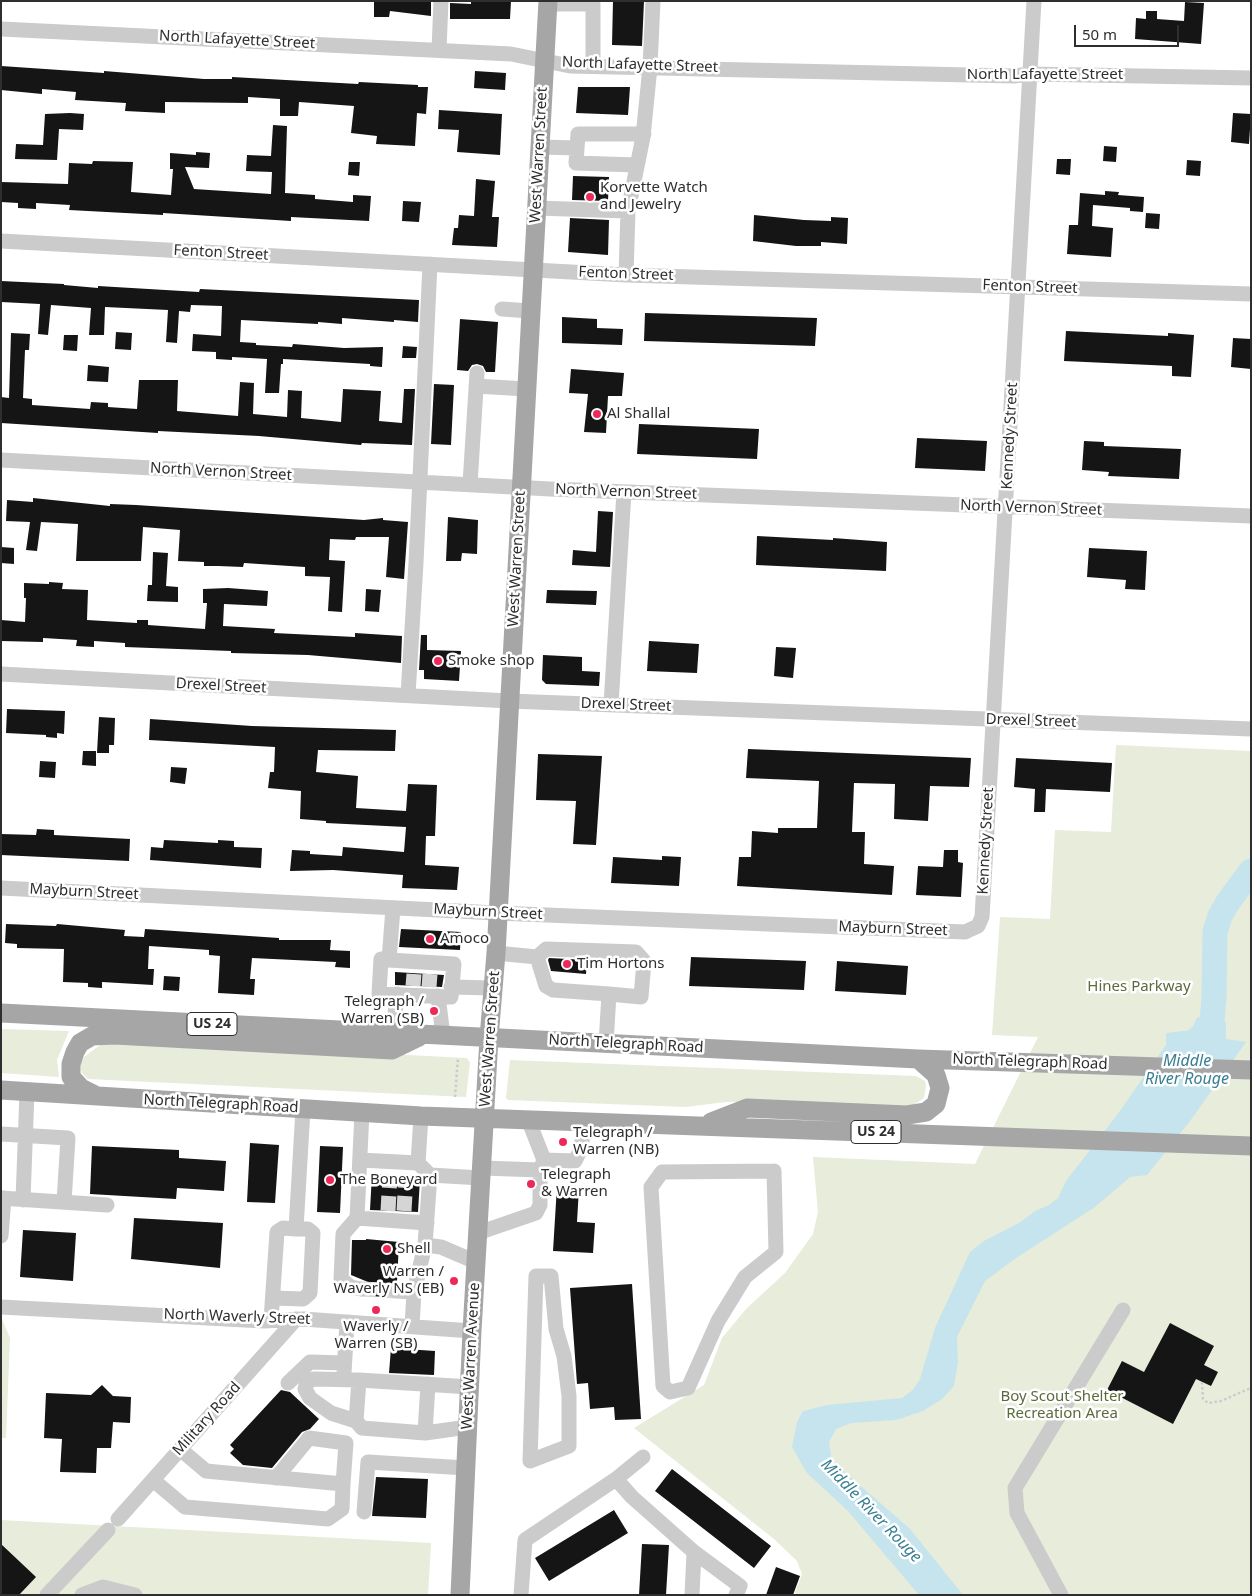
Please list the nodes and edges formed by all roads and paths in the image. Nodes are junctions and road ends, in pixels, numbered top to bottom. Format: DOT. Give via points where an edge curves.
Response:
graph roads {
  1 [pos="441,1"];
  2 [pos="653,1"];
  3 [pos="1034,1"];
  4 [pos="548,2"];
  5 [pos="593,3"];
  6 [pos="1,29"];
  7 [pos="439,50"];
  8 [pos="544,60"];
  9 [pos="593,66"];
  10 [pos="650,67"];
  11 [pos="1030,74"];
  12 [pos="1251,78"];
  13 [pos="644,134"];
  14 [pos="540,147"];
  15 [pos="577,148"];
  16 [pos="637,165"];
  17 [pos="536,208"];
  18 [pos="628,211"];
  19 [pos="1,241"];
  20 [pos="430,264"];
  21 [pos="533,269"];
  22 [pos="626,275"];
  23 [pos="1018,287"];
  24 [pos="1251,294"];
  25 [pos="502,310"];
  26 [pos="530,310"];
  27 [pos="526,389"];
  28 [pos="1,460"];
  29 [pos="419,482"];
  30 [pos="470,484"];
  31 [pos="520,487"];
  32 [pos="624,492"];
  33 [pos="1006,508"];
  34 [pos="1251,516"];
  35 [pos="1,674"];
  36 [pos="408,695"];
  37 [pos="509,701"];
  38 [pos="611,705"];
  39 [pos="992,719"];
  40 [pos="1251,729"];
  41 [pos="1,888"];
  42 [pos="393,908"];
  43 [pos="497,913"];
  44 [pos="974,928"];
  45 [pos="496,953"];
  46 [pos="537,957"];
  47 [pos="389,960"];
  48 [pos="414,979"];
  49 [pos="431,983"];
  50 [pos="452,987"];
  51 [pos="492,988"];
  52 [pos="397,994"];
  53 [pos="609,994"];
  54 [pos="1,1013"];
  55 [pos="393,1034"];
  56 [pos="422,1036"];
  57 [pos="443,1036"];
  58 [pos="489,1038"];
  59 [pos="606,1044"];
  60 [pos="458,1058"];
  61 [pos="918,1059"];
  62 [pos="1251,1070"];
  63 [pos="1,1090"];
  64 [pos="27,1092"];
  65 [pos="100,1097"];
  66 [pos="454,1097"];
  67 [pos="303,1109"];
  68 [pos="362,1112"];
  69 [pos="421,1116"];
  70 [pos="485,1118"];
  71 [pos="528,1119"];
  72 [pos="586,1121"];
  73 [pos="703,1126"];
  74 [pos="1,1134"];
  75 [pos="26,1136"];
  76 [pos="1251,1146"];
  77 [pos="360,1160"];
  78 [pos="542,1165"];
  79 [pos="411,1167"];
  80 [pos="774,1171"];
  81 [pos="482,1173"];
  82 [pos="430,1175"];
  83 [pos="3,1198"];
  84 [pos="23,1200"];
  85 [pos="64,1202"];
  86 [pos="107,1205"];
  87 [pos="357,1218"];
  88 [pos="427,1223"];
  89 [pos="296,1229"];
  90 [pos="478,1233"];
  91 [pos="1,1236"];
  92 [pos="425,1245"];
  93 [pos="476,1262"];
  94 [pos="362,1290"];
  95 [pos="396,1291"];
  96 [pos="414,1292"];
  97 [pos="272,1298"];
  98 [pos="1,1307"];
  99 [pos="1123,1310"];
  100 [pos="296,1319"];
  101 [pos="271,1320"];
  102 [pos="347,1322"];
  103 [pos="412,1326"];
  104 [pos="472,1330"];
  105 [pos="344,1363"];
  106 [pos="343,1379"];
  107 [pos="359,1380"];
  108 [pos="1202,1382"];
  109 [pos="288,1383"];
  110 [pos="428,1384"];
  111 [pos="470,1387"];
  112 [pos="1251,1388"];
  113 [pos="356,1421"];
  114 [pos="468,1427"];
  115 [pos="425,1433"];
  116 [pos="180,1449"];
  117 [pos="643,1457"];
  118 [pos="530,1461"];
  119 [pos="466,1468"];
  120 [pos="276,1478"];
  121 [pos="616,1479"];
  122 [pos="153,1480"];
  123 [pos="343,1484"];
  124 [pos="364,1512"];
  125 [pos="694,1552"];
  126 [pos="62,1580"];
  127 [pos="47,1595"];
  128 [pos="81,1595"];
  129 [pos="135,1595"];
  130 [pos="460,1595"];
  131 [pos="521,1595"];
  132 [pos="692,1595"];
  133 [pos="736,1595"];
  134 [pos="1061,1595"];
  1 -- 7 [label="street"];
  2 -- 10 [label="street"];
  3 -- 11 [label="street, Kennedy Street"];
  4 -- 5 [label="street"];
  4 -- 8 [label="main road, West Warren Street"];
  5 -- 9 [label="street"];
  6 -- 7 [label="street, North Lafayette Street"];
  7 -- 8 [label="street, North Lafayette Street" via="511,54"];
  8 -- 9 [label="street, North Lafayette Street" via="570,66"];
  8 -- 14 [label="main road, West Warren Street"];
  9 -- 10 [label="street, North Lafayette Street"];
  10 -- 11 [label="street, North Lafayette Street"];
  10 -- 13 [label="street"];
  11 -- 12 [label="street, North Lafayette Street"];
  11 -- 23 [label="street, Kennedy Street"];
  13 -- 15 [label="street" via="578,134"];
  13 -- 16 [label="street"];
  14 -- 15 [label="street"];
  14 -- 17 [label="main road, West Warren Street"];
  15 -- 16 [label="street" via="576,163"];
  16 -- 18 [label="street"];
  17 -- 18 [label="street"];
  17 -- 21 [label="main road, West Warren Street"];
  18 -- 22 [label="street"];
  19 -- 20 [label="street, Fenton Street"];
  20 -- 21 [label="street, Fenton Street"];
  20 -- 29 [label="street"];
  21 -- 22 [label="street, Fenton Street"];
  21 -- 26 [label="main road, West Warren Street"];
  22 -- 23 [label="street, Fenton Street"];
  23 -- 24 [label="street, Fenton Street"];
  23 -- 33 [label="street, Kennedy Street"];
  25 -- 26 [label="street"];
  26 -- 27 [label="main road, West Warren Street"];
  27 -- 30 [label="street" via="476,379"];
  27 -- 31 [label="main road, West Warren Street"];
  28 -- 29 [label="street, North Vernon Street"];
  29 -- 30 [label="street, North Vernon Street"];
  29 -- 36 [label="street"];
  30 -- 31 [label="street, North Vernon Street"];
  31 -- 32 [label="street, North Vernon Street"];
  31 -- 37 [label="main road, West Warren Street"];
  32 -- 33 [label="street, North Vernon Street"];
  32 -- 38 [label="street"];
  33 -- 34 [label="street, North Vernon Street"];
  33 -- 39 [label="street, Kennedy Street"];
  35 -- 36 [label="street, Drexel Street"];
  36 -- 37 [label="street, Drexel Street"];
  37 -- 38 [label="street, Drexel Street"];
  37 -- 43 [label="main road, West Warren Street"];
  38 -- 39 [label="street, Drexel Street"];
  39 -- 40 [label="street, Drexel Street"];
  39 -- 44 [label="street, Kennedy Street" via="982,917"];
  41 -- 42 [label="street, Mayburn Street"];
  42 -- 43 [label="street, Mayburn Street"];
  42 -- 47 [label="street"];
  43 -- 44 [label="street, Mayburn Street" via="965,932"];
  43 -- 45 [label="main road, West Warren Street"];
  45 -- 46 [label="street"];
  45 -- 51 [label="main road, West Warren Street"];
  46 -- 53 [label="street" via="546,986 553,990"];
  46 -- 53 [label="street" via="546,949 636,952 644,960 641,997"];
  47 -- 48 [label="street"];
  47 -- 52 [label="street" via="381,959 379,994"];
  48 -- 49 [label="street"];
  48 -- 49 [label="street"];
  48 -- 52 [label="street"];
  49 -- 50 [label="street" via="451,997"];
  49 -- 50 [label="street" via="454,964"];
  49 -- 57 [label="street"];
  50 -- 51 [label="street"];
  51 -- 58 [label="main road, West Warren Street"];
  52 -- 55 [label="street"];
  53 -- 59 [label="street"];
  54 -- 55 [label="main road, North Telegraph Road / US 24"];
  55 -- 56 [label="main road, North Telegraph Road / US 24"];
  56 -- 57 [label="main road, North Telegraph Road / US 24"];
  56 -- 65 [label="main road" via="392,1050 115,1034 92,1036 80,1043 75,1052 70,1064 71,1077 81,1088"];
  57 -- 58 [label="main road, North Telegraph Road / US 24"];
  58 -- 59 [label="main road, North Telegraph Road / US 24"];
  58 -- 70 [label="main road, West Warren Street"];
  59 -- 61 [label="main road, North Telegraph Road / US 24"];
  60 -- 66 [label="path"];
  61 -- 62 [label="main road, North Telegraph Road / US 24"];
  61 -- 73 [label="main road" via="936,1076 940,1088 936,1104 926,1112 907,1115 747,1108"];
  63 -- 64 [label="main road, North Telegraph Road / US 24"];
  64 -- 65 [label="main road, North Telegraph Road / US 24"];
  64 -- 75 [label="street"];
  65 -- 67 [label="main road, North Telegraph Road / US 24"];
  67 -- 68 [label="main road, North Telegraph Road / US 24"];
  67 -- 89 [label="street"];
  68 -- 69 [label="main road, North Telegraph Road / US 24"];
  68 -- 77 [label="street"];
  69 -- 70 [label="main road, North Telegraph Road / US 24"];
  69 -- 79 [label="street"];
  70 -- 71 [label="main road, North Telegraph Road / US 24"];
  70 -- 81 [label="main road, West Warren Avenue"];
  71 -- 72 [label="main road, North Telegraph Road / US 24"];
  71 -- 78 [label="street"];
  72 -- 73 [label="main road, North Telegraph Road / US 24"];
  72 -- 78 [label="street" via="575,1161"];
  73 -- 76 [label="main road, North Telegraph Road / US 24"];
  74 -- 75 [label="street"];
  75 -- 84 [label="street"];
  75 -- 85 [label="street" via="68,1138"];
  77 -- 79 [label="street" via="391,1168"];
  77 -- 87 [label="street"];
  78 -- 81 [label="street"];
  78 -- 90 [label="street" via="540,1206 536,1213"];
  79 -- 82 [label="street"];
  80 -- 80 [label="street" via="776,1252 745,1277 718,1321 688,1388 670,1392 663,1386 651,1187 662,1172"];
  81 -- 82 [label="street"];
  81 -- 90 [label="main road, West Warren Avenue"];
  82 -- 88 [label="street"];
  83 -- 84 [label="street"];
  83 -- 91 [label="street"];
  84 -- 85 [label="street"];
  85 -- 86 [label="street"];
  87 -- 88 [label="street" via="404,1216"];
  87 -- 94 [label="street" via="343,1234 341,1279 351,1288"];
  88 -- 92 [label="street"];
  89 -- 97 [label="street" via="283,1228 277,1232"];
  89 -- 97 [label="street" via="308,1229 314,1233 310,1293 303,1299"];
  90 -- 93 [label="main road, West Warren Avenue"];
  92 -- 93 [label="street" via="441,1247"];
  92 -- 96 [label="street"];
  93 -- 104 [label="main road, West Warren Avenue"];
  95 -- 96 [label="street"];
  96 -- 103 [label="street"];
  97 -- 101 [label="street"];
  98 -- 101 [label="street, North Waverly Street"];
  99 -- 134 [label="street" via="1015,1488 1017,1513"];
  100 -- 101 [label="street, North Waverly Street"];
  100 -- 102 [label="street, North Waverly Street"];
  100 -- 116 [label="street, Military Road"];
  102 -- 103 [label="street, North Waverly Street"];
  102 -- 105 [label="street"];
  103 -- 104 [label="street, North Waverly Street"];
  104 -- 111 [label="main road, West Warren Avenue"];
  105 -- 106 [label="street"];
  105 -- 109 [label="street" via="310,1362"];
  106 -- 107 [label="street"];
  106 -- 113 [label="street" via="314,1379 307,1382 305,1389 310,1398 331,1413"];
  107 -- 110 [label="street"];
  107 -- 113 [label="street"];
  108 -- 112 [label="path" via="1202,1399 1208,1403"];
  110 -- 111 [label="street"];
  110 -- 115 [label="street"];
  111 -- 114 [label="main road, West Warren Avenue"];
  113 -- 115 [label="street" via="362,1428"];
  114 -- 115 [label="street"];
  114 -- 119 [label="main road, West Warren Avenue"];
  116 -- 120 [label="street" via="206,1471"];
  116 -- 122 [label="street, Military Road"];
  117 -- 121 [label="street"];
  118 -- 118 [label="street" via="569,1446 569,1396 564,1356 556,1329 551,1276 536,1276"];
  119 -- 124 [label="street" via="368,1462"];
  119 -- 130 [label="main road, West Warren Avenue"];
  120 -- 123 [label="street"];
  120 -- 123 [label="street" via="309,1438 346,1443"];
  121 -- 125 [label="street"];
  121 -- 131 [label="street" via="525,1540"];
  122 -- 123 [label="street" via="185,1507 328,1519 342,1509"];
  122 -- 126 [label="street, Military Road"];
  125 -- 132 [label="street"];
  125 -- 133 [label="street" via="740,1586"];
  126 -- 127 [label="street, Military Road"];
  126 -- 128 [label="street"];
  128 -- 129 [label="street" via="103,1587"];
}
